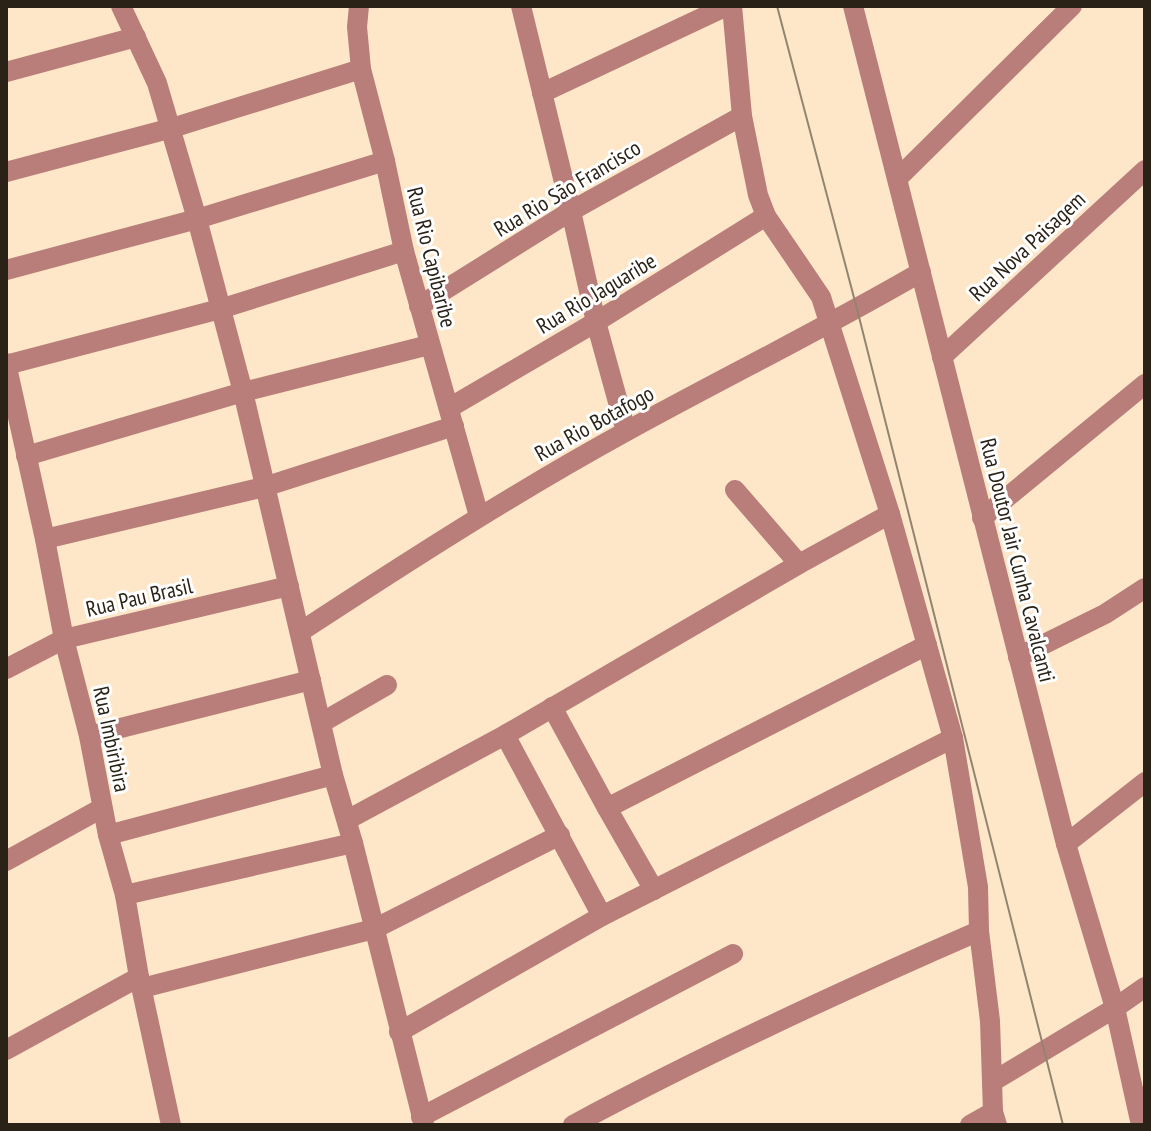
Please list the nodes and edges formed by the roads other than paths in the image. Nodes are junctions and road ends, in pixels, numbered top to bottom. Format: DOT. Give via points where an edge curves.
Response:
graph roads {
  1 [pos="121,6"];
  2 [pos="359,6"];
  3 [pos="521,6"];
  4 [pos="729,6"];
  5 [pos="853,6"];
  6 [pos="1072,6"];
  7 [pos="136,37"];
  8 [pos="361,69"];
  9 [pos="6,72"];
  10 [pos="542,93"];
  11 [pos="742,116"];
  12 [pos="172,128"];
  13 [pos="385,161"];
  14 [pos="1145,170"];
  15 [pos="6,172"];
  16 [pos="898,178"];
  17 [pos="571,211"];
  18 [pos="766,216"];
  19 [pos="197,219"];
  20 [pos="404,251"];
  21 [pos="6,270"];
  22 [pos="921,272"];
  23 [pos="419,306"];
  24 [pos="220,309"];
  25 [pos="596,322"];
  26 [pos="830,324"];
  27 [pos="429,345"];
  28 [pos="942,357"];
  29 [pos="6,364"];
  30 [pos="1145,384"];
  31 [pos="243,392"];
  32 [pos="452,417"];
  33 [pos="626,431"];
  34 [pos="26,456"];
  35 [pos="264,487"];
  36 [pos="735,490"];
  37 [pos="890,514"];
  38 [pos="479,516"];
  39 [pos="982,518"];
  40 [pos="45,539"];
  41 [pos="799,564"];
  42 [pos="289,586"];
  43 [pos="1145,588"];
  44 [pos="300,632"];
  45 [pos="64,639"];
  46 [pos="927,645"];
  47 [pos="1018,657"];
  48 [pos="6,669"];
  49 [pos="311,680"];
  50 [pos="387,685"];
  51 [pos="552,707"];
  52 [pos="321,723"];
  53 [pos="505,735"];
  54 [pos="89,736"];
  55 [pos="953,738"];
  56 [pos="333,775"];
  57 [pos="1145,782"];
  58 [pos="102,808"];
  59 [pos="607,808"];
  60 [pos="347,820"];
  61 [pos="108,835"];
  62 [pos="560,835"];
  63 [pos="353,843"];
  64 [pos="1066,844"];
  65 [pos="6,861"];
  66 [pos="654,890"];
  67 [pos="125,895"];
  68 [pos="602,916"];
  69 [pos="374,929"];
  70 [pos="979,931"];
  71 [pos="733,954"];
  72 [pos="140,982"];
  73 [pos="1145,987"];
  74 [pos="1115,1008"];
  75 [pos="399,1032"];
  76 [pos="6,1050"];
  77 [pos="992,1082"];
  78 [pos="995,1119"];
  79 [pos="423,1121"];
  80 [pos="171,1125"];
  81 [pos="573,1125"];
  82 [pos="970,1125"];
  83 [pos="1141,1125"];
  1 -- 7 [label="street"];
  2 -- 8 [label="street, Rua Rio Capibaribe"];
  3 -- 10 [label="street"];
  4 -- 10 [label="street"];
  4 -- 11 [label="street"];
  5 -- 16 [label="street, Rua Doutor Jair Cunha Cavalcanti"];
  6 -- 16 [label="street"];
  7 -- 9 [label="street"];
  7 -- 12 [label="street"];
  8 -- 12 [label="street"];
  8 -- 13 [label="street, Rua Rio Capibaribe"];
  10 -- 17 [label="street"];
  11 -- 17 [label="street, Rua Rio São Francisco"];
  11 -- 18 [label="street"];
  12 -- 15 [label="street"];
  12 -- 19 [label="street"];
  13 -- 19 [label="street"];
  13 -- 20 [label="street, Rua Rio Capibaribe"];
  14 -- 28 [label="street, Rua Nova Paisagem"];
  16 -- 22 [label="street, Rua Doutor Jair Cunha Cavalcanti"];
  17 -- 23 [label="street, Rua Rio São Francisco"];
  17 -- 25 [label="street"];
  18 -- 25 [label="street, Rua Rio Jaguaribe"];
  18 -- 26 [label="street" via="821,297"];
  19 -- 21 [label="street"];
  19 -- 24 [label="street"];
  20 -- 23 [label="street, Rua Rio Capibaribe"];
  20 -- 24 [label="street"];
  22 -- 26 [label="street, Rua Rio Botafogo"];
  22 -- 28 [label="street, Rua Doutor Jair Cunha Cavalcanti"];
  23 -- 27 [label="street, Rua Rio Capibaribe"];
  24 -- 29 [label="street"];
  24 -- 31 [label="street"];
  25 -- 32 [label="street, Rua Rio Jaguaribe"];
  25 -- 33 [label="street"];
  26 -- 33 [label="street, Rua Rio Botafogo"];
  26 -- 37 [label="street"];
  27 -- 31 [label="street"];
  27 -- 32 [label="street, Rua Rio Capibaribe"];
  28 -- 39 [label="street, Rua Doutor Jair Cunha Cavalcanti"];
  29 -- 34 [label="street, Rua Imbiribira"];
  30 -- 39 [label="street"];
  31 -- 34 [label="street"];
  31 -- 35 [label="street"];
  32 -- 35 [label="street, Rua Rio Jaguaribe"];
  32 -- 38 [label="street, Rua Rio Capibaribe"];
  33 -- 38 [label="street, Rua Rio Botafogo"];
  34 -- 40 [label="street, Rua Imbiribira"];
  35 -- 40 [label="street, Rua Rio Jaguaribe"];
  35 -- 42 [label="street"];
  36 -- 41 [label="street"];
  37 -- 41 [label="street"];
  37 -- 46 [label="street"];
  38 -- 44 [label="street, Rua Rio Botafogo"];
  39 -- 47 [label="street, Rua Doutor Jair Cunha Cavalcanti"];
  40 -- 45 [label="street, Rua Imbiribira"];
  41 -- 51 [label="street"];
  42 -- 44 [label="street"];
  42 -- 45 [label="street, Rua Pau Brasil"];
  43 -- 47 [label="street"];
  44 -- 49 [label="street"];
  45 -- 48 [label="street, Rua Pau Brasil"];
  45 -- 54 [label="street, Rua Imbiribira"];
  46 -- 55 [label="street"];
  46 -- 59 [label="street"];
  47 -- 64 [label="street, Rua Doutor Jair Cunha Cavalcanti"];
  49 -- 52 [label="street"];
  49 -- 54 [label="street"];
  50 -- 52 [label="street"];
  51 -- 53 [label="street"];
  51 -- 59 [label="street"];
  52 -- 56 [label="street"];
  53 -- 60 [label="street"];
  53 -- 62 [label="street"];
  54 -- 58 [label="street, Rua Imbiribira"];
  55 -- 66 [label="street"];
  55 -- 70 [label="street" via="978,887"];
  56 -- 60 [label="street"];
  56 -- 61 [label="street"];
  57 -- 64 [label="street"];
  58 -- 61 [label="street, Rua Imbiribira"];
  58 -- 65 [label="street"];
  59 -- 66 [label="street"];
  60 -- 63 [label="street"];
  61 -- 67 [label="street, Rua Imbiribira"];
  62 -- 68 [label="street"];
  62 -- 69 [label="street"];
  63 -- 67 [label="street"];
  63 -- 69 [label="street"];
  64 -- 74 [label="street, Rua Doutor Jair Cunha Cavalcanti"];
  66 -- 68 [label="street"];
  67 -- 72 [label="street, Rua Imbiribira"];
  68 -- 75 [label="street"];
  69 -- 72 [label="street"];
  69 -- 75 [label="street"];
  70 -- 77 [label="street"];
  70 -- 81 [label="street" via="828,997"];
  71 -- 79 [label="street"];
  72 -- 76 [label="street"];
  72 -- 80 [label="street, Rua Imbiribira"];
  73 -- 74 [label="street"];
  74 -- 77 [label="street"];
  74 -- 83 [label="street, Rua Doutor Jair Cunha Cavalcanti"];
  75 -- 79 [label="street"];
  77 -- 78 [label="street"];
  78 -- 82 [label="street"];
}
